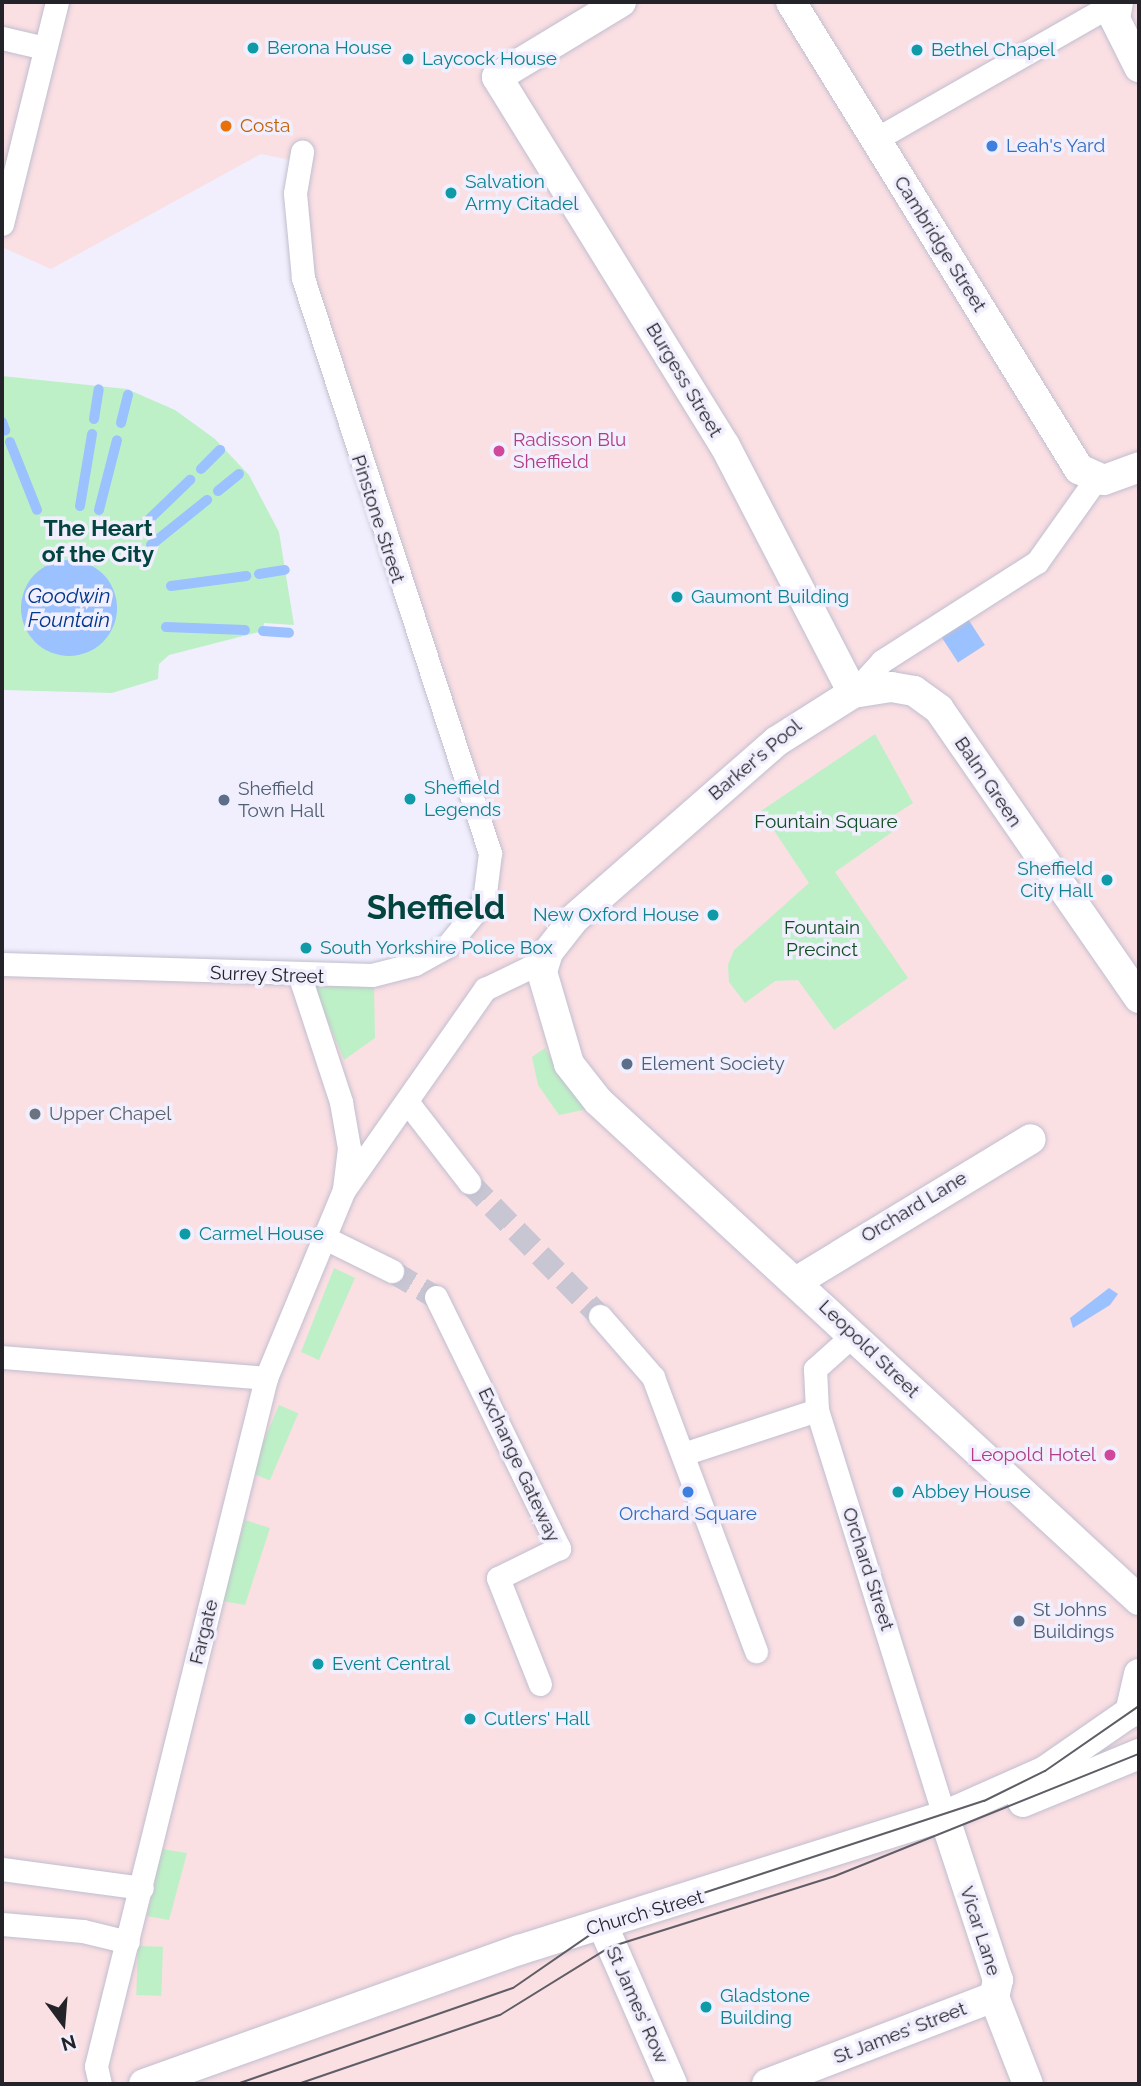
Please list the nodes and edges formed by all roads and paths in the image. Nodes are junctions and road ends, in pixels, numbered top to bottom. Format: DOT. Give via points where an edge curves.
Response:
graph roads {
  1 [pos="57,2"];
  2 [pos="621,2"];
  3 [pos="791,2"];
  4 [pos="1117,2"];
  5 [pos="2,38"];
  6 [pos="45,48"];
  7 [pos="1139,67"];
  8 [pos="876,139"];
  9 [pos="302,152"];
  10 [pos="2,224"];
  11 [pos="1139,467"];
  12 [pos="1096,479"];
  13 [pos="853,693"];
  14 [pos="489,881"];
  15 [pos="542,961"];
  16 [pos="2,964"];
  17 [pos="300,977"];
  18 [pos="1139,998"];
  19 [pos="408,1103"];
  20 [pos="1031,1139"];
  21 [pos="468,1182"];
  22 [pos="344,1190"];
  23 [pos="323,1237"];
  24 [pos="392,1271"];
  25 [pos="799,1280"];
  26 [pos="436,1297"];
  27 [pos="600,1316"];
  28 [pos="853,1335"];
  29 [pos="2,1357"];
  30 [pos="266,1378"];
  31 [pos="817,1410"];
  32 [pos="686,1453"];
  33 [pos="1139,1600"];
  34 [pos="756,1651"];
  35 [pos="1139,1674"];
  36 [pos="540,1684"];
  37 [pos="1135,1710"];
  38 [pos="1139,1754"];
  39 [pos="946,1825"];
  40 [pos="2,1869"];
  41 [pos="142,1888"];
  42 [pos="2,1924"];
  43 [pos="603,1926"];
  44 [pos="128,1942"];
  45 [pos="994,1997"];
  46 [pos="197,2075"];
  47 [pos="100,2084"];
  48 [pos="144,2084"];
  49 [pos="672,2084"];
  50 [pos="767,2084"];
  51 [pos="1028,2084"];
  1 -- 6 [label="street"];
  2 -- 13 [label="street, Burgess Street" via="496,77 725,446"];
  3 -- 8 [label="street, Cambridge Street"];
  4 -- 7 [label="street" via="1115,19"];
  4 -- 8 [label="street"];
  5 -- 6 [label="street"];
  6 -- 10 [label="street"];
  8 -- 12 [label="street, Cambridge Street" via="1074,461"];
  9 -- 14 [label="street, Pinstone Street" via="295,193 303,278 490,853"];
  11 -- 12 [label="street"];
  12 -- 13 [label="street, Barker's Pool" via="1037,562 882,662"];
  13 -- 15 [label="street, Barker's Pool" via="807,717 684,818 574,919"];
  13 -- 18 [label="street, Balm Green" via="891,687 914,691 939,709"];
  14 -- 17 [label="street, Surrey Street" via="462,934 415,964 362,977"];
  15 -- 19 [label="street, Fargate" via="485,989"];
  15 -- 25 [label="street, Leopold Street" via="547,1005 565,1054 598,1101"];
  16 -- 17 [label="street, Surrey Street"];
  17 -- 22 [label="street, Fargate" via="341,1102 349,1148"];
  19 -- 21 [label="street"];
  19 -- 22 [label="street, Fargate"];
  20 -- 25 [label="street, Orchard Lane"];
  22 -- 23 [label="street, Fargate"];
  23 -- 24 [label="street"];
  23 -- 30 [label="street, Fargate"];
  25 -- 28 [label="street, Leopold Street"];
  26 -- 36 [label="street, Exchange Gateway" via="559,1548 498,1578"];
  27 -- 32 [label="street" via="653,1377"];
  28 -- 31 [label="street, Orchard Street" via="815,1369"];
  28 -- 33 [label="street, Leopold Street"];
  29 -- 30 [label="street"];
  30 -- 41 [label="street, Fargate"];
  31 -- 32 [label="street"];
  31 -- 39 [label="street, Orchard Street"];
  32 -- 34 [label="street"];
  35 -- 37 [label="street, Church Street"];
  37 -- 39 [label="street, Church Street" via="1045,1771"];
  38 -- 39 [label="street, Church Street"];
  39 -- 43 [label="street, Church Street"];
  39 -- 45 [label="street, Vicar Lane" via="998,1980"];
  40 -- 41 [label="street"];
  41 -- 44 [label="street, Fargate"];
  42 -- 44 [label="street" via="83,1931"];
  43 -- 46 [label="street, Church Street"];
  43 -- 49 [label="street, St James' Row"];
  44 -- 47 [label="street, Fargate" via="96,2066"];
  45 -- 50 [label="street, St James' Street"];
  45 -- 51 [label="street, Vicar Lane"];
  46 -- 48 [label="street, Church Street"];
}
